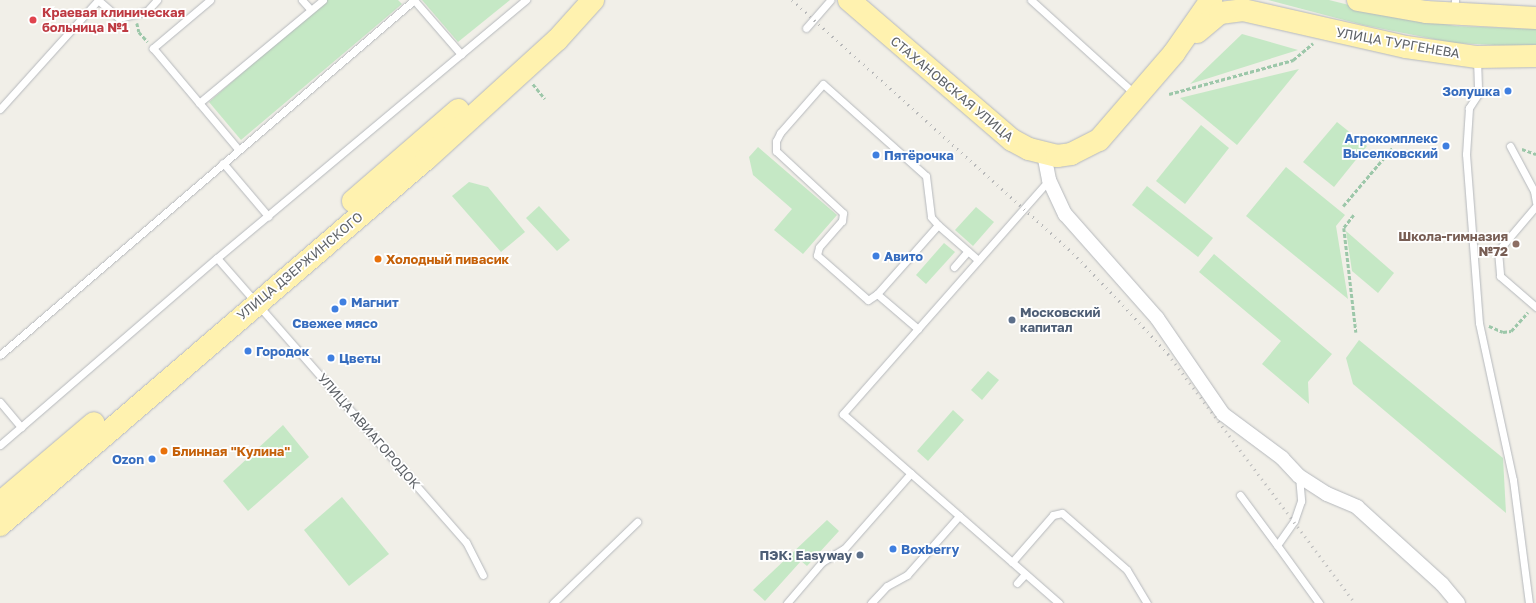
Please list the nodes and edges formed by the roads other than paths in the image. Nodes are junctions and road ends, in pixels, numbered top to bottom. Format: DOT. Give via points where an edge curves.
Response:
graph roads {
  1 [pos="98,0"];
  2 [pos="158,0"];
  3 [pos="210,0"];
  4 [pos="302,0"];
  5 [pos="323,0"];
  6 [pos="414,0"];
  7 [pos="526,0"];
  8 [pos="573,0"];
  9 [pos="593,0"];
  10 [pos="830,0"];
  11 [pos="849,0"];
  12 [pos="1032,0"];
  13 [pos="1212,0"];
  14 [pos="1243,0"];
  15 [pos="1364,1"];
  16 [pos="1454,7"];
  17 [pos="311,10"];
  18 [pos="1262,13"];
  19 [pos="1536,18"];
  20 [pos="806,28"];
  21 [pos="1174,53"];
  22 [pos="461,54"];
  23 [pos="1536,56"];
  24 [pos="1477,57"];
  25 [pos="1138,96"];
  26 [pos="199,103"];
  27 [pos="0,108"];
  28 [pos="1510,146"];
  29 [pos="239,150"];
  30 [pos="1044,154"];
  31 [pos="223,163"];
  32 [pos="1049,180"];
  33 [pos="1536,202"];
  34 [pos="1536,206"];
  35 [pos="268,216"];
  36 [pos="938,225"];
  37 [pos="968,251"];
  38 [pos="217,258"];
  39 [pos="978,260"];
  40 [pos="954,267"];
  41 [pos="877,294"];
  42 [pos="251,299"];
  43 [pos="1535,306"];
  44 [pos="918,329"];
  45 [pos="0,355"];
  46 [pos="0,402"];
  47 [pos="21,427"];
  48 [pos="0,445"];
  49 [pos="911,473"];
  50 [pos="1299,476"];
  51 [pos="1240,494"];
  52 [pos="0,503"];
  53 [pos="959,516"];
  54 [pos="637,522"];
  55 [pos="0,524"];
  56 [pos="1277,545"];
  57 [pos="1012,562"];
  58 [pos="1025,574"];
  59 [pos="484,575"];
  60 [pos="1017,583"];
  61 [pos="1056,602"];
  62 [pos="553,603"];
  63 [pos="787,603"];
  64 [pos="871,603"];
  65 [pos="1148,603"];
  66 [pos="1319,603"];
  67 [pos="1458,603"];
  68 [pos="1529,603"];
  1 -- 2 [label="lane" via="119,18 147,10"];
  1 -- 27 [label="lane"];
  3 -- 26 [label="lane" via="153,48"];
  4 -- 17 [label="lane"];
  5 -- 17 [label="lane"];
  6 -- 22 [label="lane"];
  6 -- 29 [label="lane"];
  7 -- 22 [label="lane"];
  8 -- 42 [label="main road, УЛИЦА ДЗЕРЖИНСКОГО" via="547,29 478,94"];
  9 -- 42 [label="main road, УЛИЦА ДЗЕРЖИНСКОГО" via="557,40 484,108"];
  10 -- 20 [label="lane"];
  11 -- 30 [label="main road, СТАХАНОВСКАЯ УЛИЦА" via="1012,140"];
  12 -- 25 [label="lane"];
  13 -- 21 [label="main road, СТАХАНОВСКАЯ УЛИЦА"];
  14 -- 18 [label="main road"];
  15 -- 16 [label="main road" via="1426,9"];
  16 -- 19 [label="main road"];
  17 -- 26 [label="lane"];
  18 -- 21 [label="main road" via="1243,10 1220,13"];
  18 -- 24 [label="main road, УЛИЦА ТУРГЕНЕВА" via="1363,38"];
  21 -- 25 [label="main road, СТАХАНОВСКАЯ УЛИЦА"];
  22 -- 35 [label="lane"];
  23 -- 24 [label="main road, УЛИЦА ТУРГЕНЕВА"];
  24 -- 68 [label="lane" via="1478,94 1469,108 1466,154 1479,322 1513,480"];
  25 -- 30 [label="main road, СТАХАНОВСКАЯ УЛИЦА" via="1089,147 1072,154"];
  26 -- 29 [label="lane"];
  28 -- 33 [label="lane" via="1534,191"];
  29 -- 31 [label="lane"];
  30 -- 32 [label="street"];
  31 -- 35 [label="lane"];
  31 -- 45 [label="lane"];
  32 -- 39 [label="lane"];
  32 -- 50 [label="street" via="1065,214 1156,318 1223,414 1282,458"];
  34 -- 43 [label="lane" via="1498,251 1500,276"];
  35 -- 38 [label="lane"];
  36 -- 37 [label="lane"];
  36 -- 41 [label="lane"];
  36 -- 41 [label="lane" via="931,217 926,176 823,84 780,133 776,141 776,151 843,213 842,221 819,247 817,255 868,300"];
  37 -- 39 [label="lane"];
  37 -- 40 [label="lane"];
  38 -- 42 [label="lane, УЛИЦА АВИАГОРОДОК"];
  38 -- 47 [label="lane"];
  39 -- 44 [label="lane"];
  41 -- 44 [label="lane"];
  42 -- 52 [label="main road, УЛИЦА ДЗЕРЖИНСКОГО"];
  42 -- 55 [label="main road, УЛИЦА ДЗЕРЖИНСКОГО"];
  42 -- 59 [label="lane, УЛИЦА АВИАГОРОДОК" via="466,542"];
  44 -- 49 [label="lane" via="843,414"];
  46 -- 47 [label="lane"];
  47 -- 48 [label="lane"];
  49 -- 53 [label="lane"];
  49 -- 63 [label="lane" via="844,549 822,562"];
  50 -- 56 [label="lane" via="1301,501 1294,521"];
  50 -- 67 [label="street" via="1327,494 1357,507 1442,584"];
  51 -- 56 [label="lane"];
  53 -- 57 [label="lane"];
  53 -- 64 [label="lane" via="907,575 888,586"];
  54 -- 62 [label="lane"];
  56 -- 66 [label="lane"];
  57 -- 58 [label="lane"];
  57 -- 65 [label="lane" via="1053,515 1062,513 1128,570"];
  58 -- 60 [label="lane"];
  58 -- 61 [label="lane"];
}
